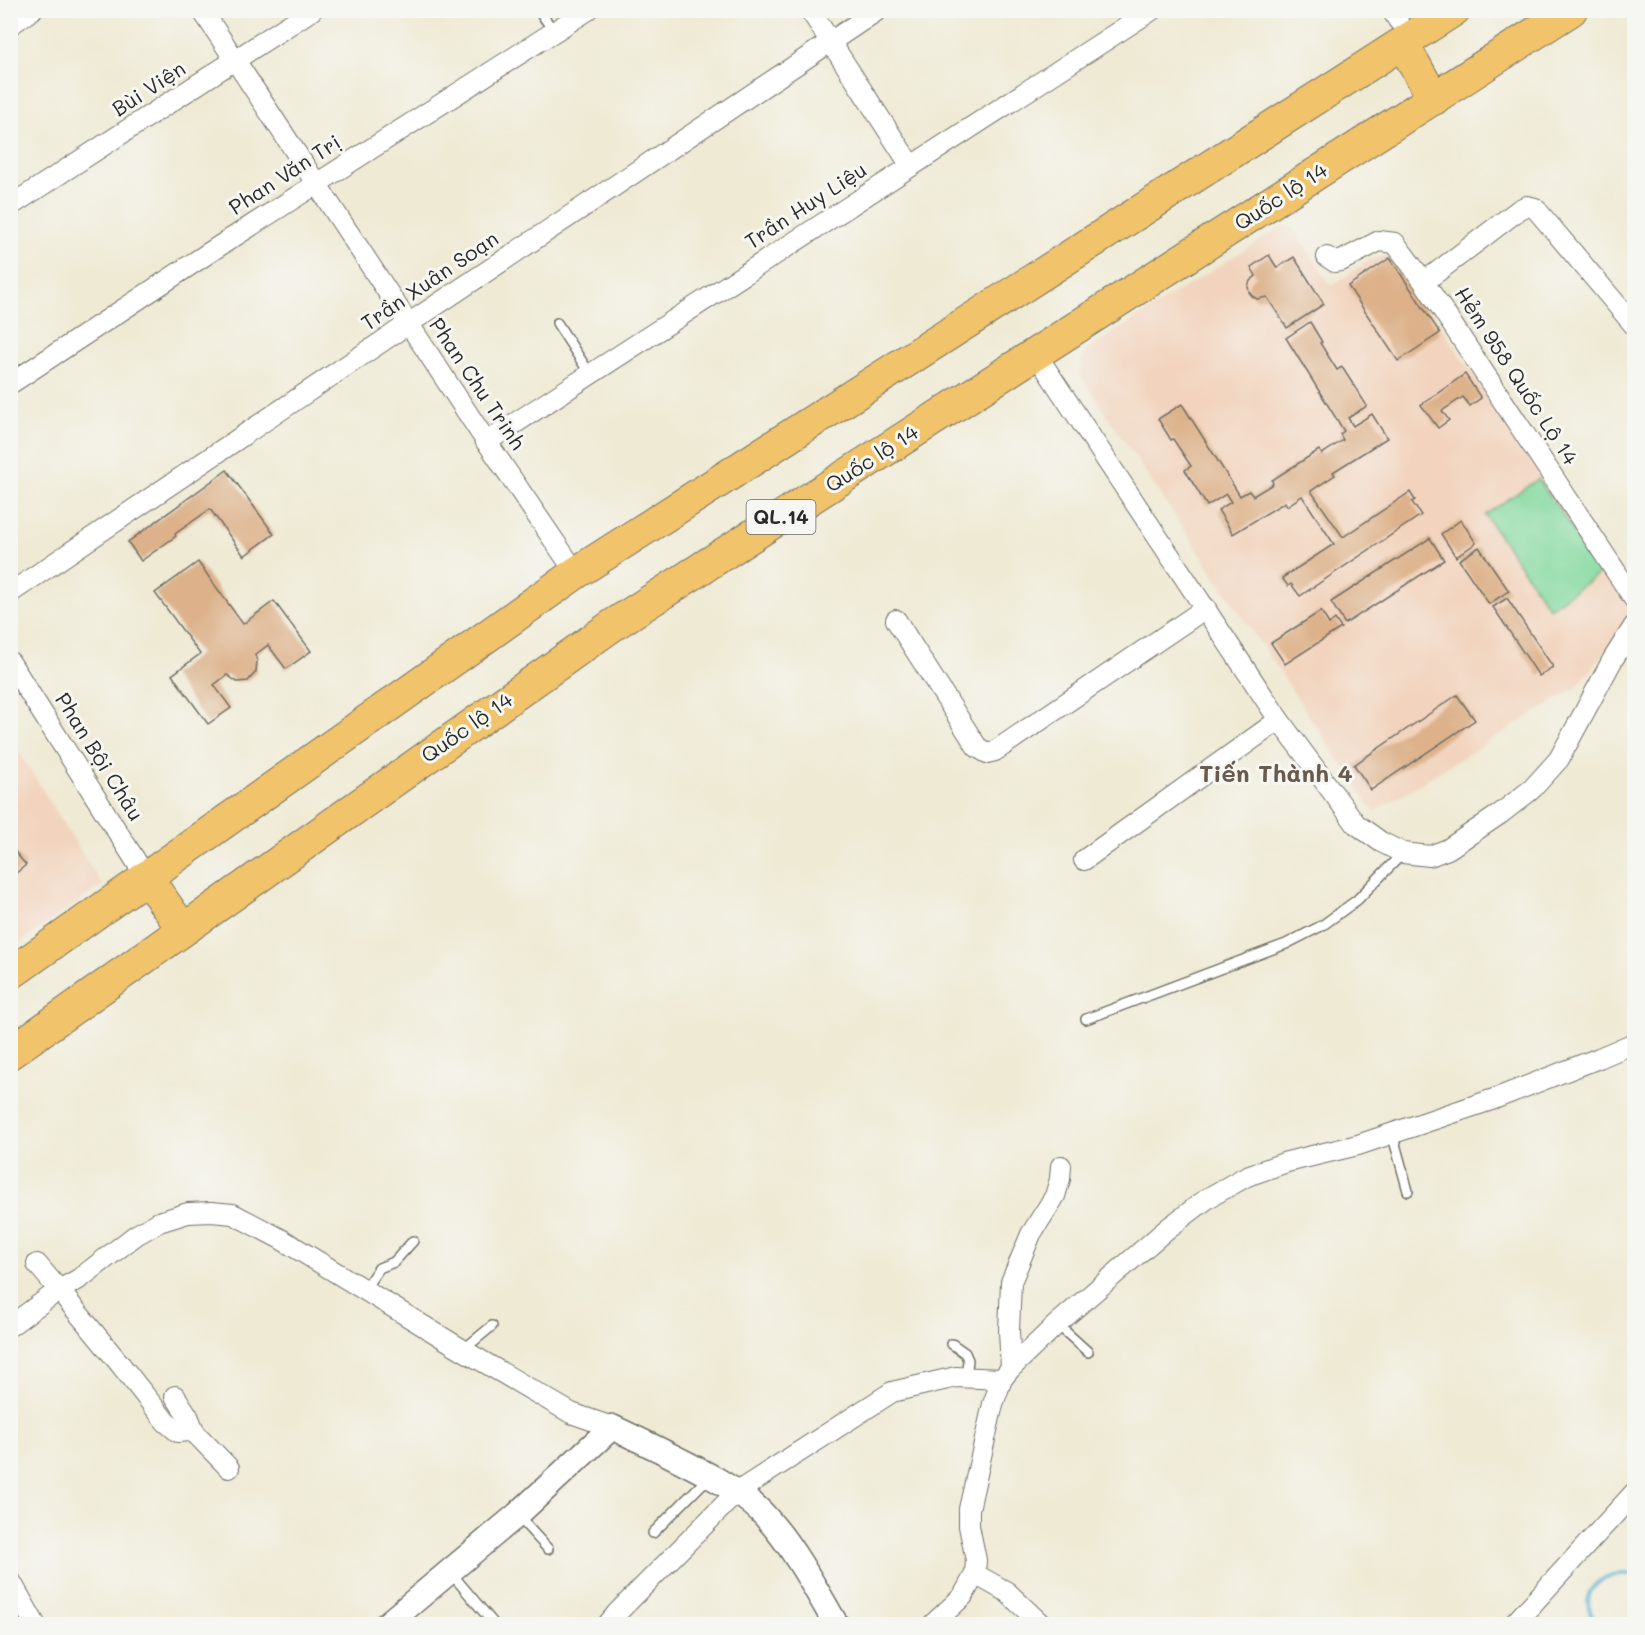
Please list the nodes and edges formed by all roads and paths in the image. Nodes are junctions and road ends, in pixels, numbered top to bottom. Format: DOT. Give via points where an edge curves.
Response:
graph roads {
  1 [pos="32,10"];
  2 [pos="202,10"];
  3 [pos="312,10"];
  4 [pos="539,10"];
  5 [pos="588,10"];
  6 [pos="810,10"];
  7 [pos="878,10"];
  8 [pos="1152,10"];
  9 [pos="1454,10"];
  10 [pos="1571,10"];
  11 [pos="11,23"];
  12 [pos="1397,25"];
  13 [pos="554,32"];
  14 [pos="830,41"];
  15 [pos="235,61"];
  16 [pos="1434,99"];
  17 [pos="911,166"];
  18 [pos="316,184"];
  19 [pos="10,206"];
  20 [pos="1328,257"];
  21 [pos="1424,282"];
  22 [pos="557,323"];
  23 [pos="408,324"];
  24 [pos="1635,325"];
  25 [pos="1036,354"];
  26 [pos="590,374"];
  27 [pos="10,384"];
  28 [pos="486,442"];
  29 [pos="576,573"];
  30 [pos="10,592"];
  31 [pos="1635,599"];
  32 [pos="1206,608"];
  33 [pos="896,620"];
  34 [pos="1635,626"];
  35 [pos="10,662"];
  36 [pos="1279,720"];
  37 [pos="1403,853"];
  38 [pos="1084,860"];
  39 [pos="146,877"];
  40 [pos="183,929"];
  41 [pos="10,974"];
  42 [pos="1086,1019"];
  43 [pos="1635,1042"];
  44 [pos="10,1053"];
  45 [pos="1392,1133"];
  46 [pos="1061,1166"];
  47 [pos="1408,1191"];
  48 [pos="413,1241"];
  49 [pos="37,1264"];
  50 [pos="59,1290"];
  51 [pos="364,1290"];
  52 [pos="1057,1324"];
  53 [pos="10,1326"];
  54 [pos="492,1326"];
  55 [pos="952,1344"];
  56 [pos="463,1350"];
  57 [pos="1088,1352"];
  58 [pos="1007,1374"];
  59 [pos="966,1377"];
  60 [pos="175,1396"];
  61 [pos="612,1427"];
  62 [pos="195,1433"];
  63 [pos="229,1468"];
  64 [pos="709,1476"];
  65 [pos="737,1492"];
  66 [pos="1635,1493"];
  67 [pos="517,1515"];
  68 [pos="653,1533"];
  69 [pos="548,1549"];
  70 [pos="450,1571"];
  71 [pos="975,1574"];
  72 [pos="10,1580"];
  73 [pos="35,1624"];
  74 [pos="387,1624"];
  75 [pos="494,1624"];
  76 [pos="608,1624"];
  77 [pos="836,1624"];
  78 [pos="933,1624"];
  79 [pos="1041,1624"];
  80 [pos="1514,1624"];
  1 -- 11 [label="street"];
  2 -- 15 [label="street, Phan Chu Trinh"];
  3 -- 15 [label="street, Bùi Viện"];
  4 -- 13 [label="lane"];
  5 -- 13 [label="street, Phan Văn Trị"];
  6 -- 14 [label="street"];
  7 -- 14 [label="street, Trần Xuân Soạn"];
  8 -- 17 [label="street, Trần Huy Liệu"];
  9 -- 12 [label="highway, QL.14"];
  10 -- 16 [label="highway, Quốc lộ 14 / QL.14"];
  12 -- 16 [label="highway"];
  12 -- 29 [label="highway, QL.14"];
  13 -- 18 [label="street, Phan Văn Trị"];
  14 -- 17 [label="street"];
  14 -- 23 [label="street, Trần Xuân Soạn"];
  15 -- 18 [label="street, Phan Chu Trinh"];
  15 -- 19 [label="street, Bùi Viện"];
  16 -- 25 [label="highway, Quốc lộ 14 / QL.14"];
  17 -- 26 [label="street, Trần Huy Liệu"];
  18 -- 23 [label="street, Phan Chu Trinh"];
  18 -- 27 [label="street, Phan Văn Trị"];
  20 -- 21 [label="street, Hẻm 958 Quốc Lộ 14" via="1341,261 1379,241 1395,243"];
  21 -- 24 [label="street" via="1527,206 1535,208"];
  21 -- 31 [label="street, Hẻm 958 Quốc Lộ 14"];
  22 -- 26 [label="lane"];
  23 -- 28 [label="street, Phan Chu Trinh"];
  23 -- 30 [label="street, Trần Xuân Soạn"];
  25 -- 32 [label="street"];
  25 -- 40 [label="highway, Quốc lộ 14 / QL.14" via="614,624"];
  26 -- 28 [label="street, Trần Huy Liệu"];
  28 -- 29 [label="street, Phan Chu Trinh"];
  29 -- 39 [label="highway, QL.14"];
  32 -- 33 [label="street" via="987,753 977,747"];
  32 -- 36 [label="street"];
  34 -- 37 [label="street" via="1612,659 1559,759 1532,789 1448,849 1430,856"];
  35 -- 39 [label="street, Phan Bội Châu"];
  36 -- 37 [label="street" via="1356,824"];
  36 -- 38 [label="street"];
  37 -- 42 [label="lane" via="1357,900 1323,925 1286,944"];
  39 -- 40 [label="highway"];
  39 -- 41 [label="highway, QL.14"];
  40 -- 44 [label="highway, Quốc lộ 14 / QL.14"];
  43 -- 45 [label="street" via="1494,1099"];
  45 -- 47 [label="lane"];
  45 -- 52 [label="street" via="1247,1176 1208,1198"];
  46 -- 58 [label="street" via="1055,1196 1031,1234 1011,1282"];
  48 -- 51 [label="lane" via="394,1262 380,1268"];
  49 -- 50 [label="street"];
  50 -- 51 [label="street" via="152,1226 188,1213 211,1212 233,1214"];
  50 -- 53 [label="street"];
  50 -- 62 [label="street" via="165,1422 178,1432"];
  51 -- 56 [label="street"];
  52 -- 57 [label="lane"];
  52 -- 58 [label="street"];
  54 -- 56 [label="lane"];
  55 -- 59 [label="lane" via="966,1353"];
  56 -- 61 [label="street" via="571,1413"];
  58 -- 59 [label="street"];
  58 -- 71 [label="street" via="993,1404 969,1509"];
  59 -- 65 [label="street" via="892,1392"];
  60 -- 62 [label="street"];
  61 -- 64 [label="street"];
  61 -- 67 [label="street"];
  62 -- 63 [label="street"];
  64 -- 65 [label="street"];
  64 -- 68 [label="lane"];
  65 -- 76 [label="street"];
  65 -- 77 [label="street" via="765,1515 786,1542"];
  66 -- 80 [label="street"];
  67 -- 69 [label="lane"];
  67 -- 70 [label="street"];
  70 -- 74 [label="street"];
  70 -- 75 [label="lane"];
  71 -- 78 [label="street" via="963,1596"];
  71 -- 79 [label="street" via="1007,1592"];
  72 -- 73 [label="street"];
}
